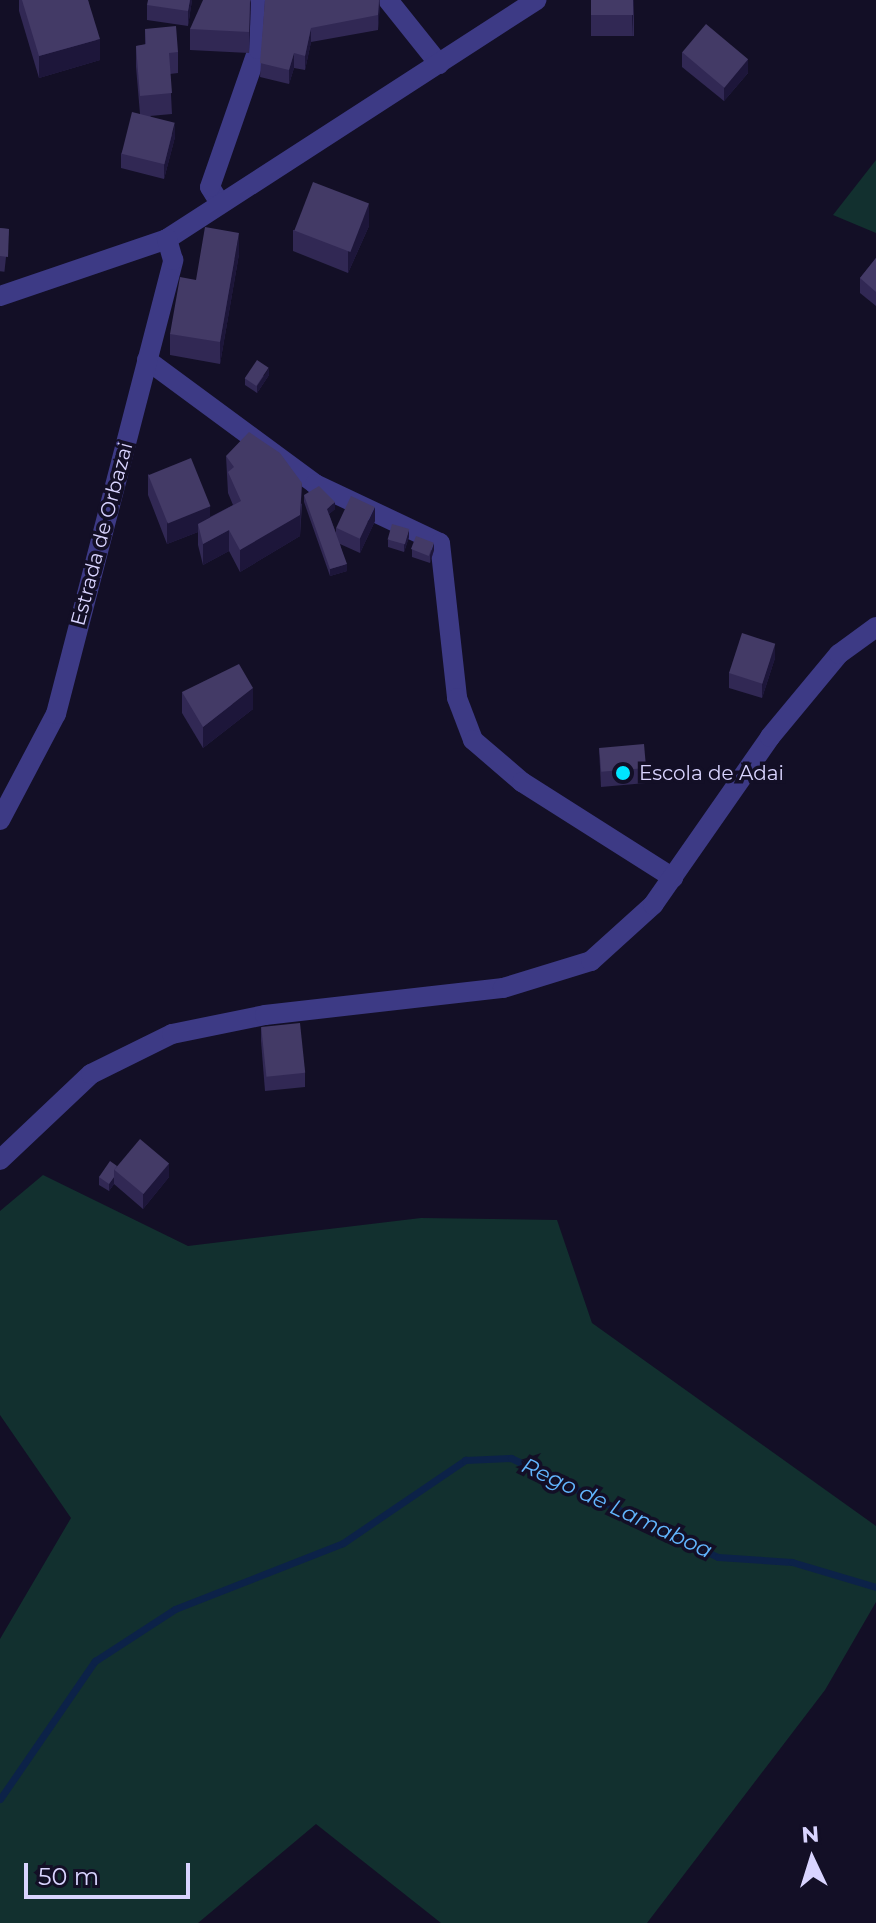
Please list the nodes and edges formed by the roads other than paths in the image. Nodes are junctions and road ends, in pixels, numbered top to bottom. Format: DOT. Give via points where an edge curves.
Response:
graph roads {
  1 [pos="257,0"];
  2 [pos="388,0"];
  3 [pos="537,0"];
  4 [pos="439,64"];
  5 [pos="218,200"];
  6 [pos="167,239"];
  7 [pos="0,296"];
  8 [pos="147,360"];
  9 [pos="876,627"];
  10 [pos="0,820"];
  11 [pos="673,878"];
  12 [pos="0,1160"];
  1 -- 5 [label="street" via="258,49 210,187"];
  2 -- 4 [label="street"];
  3 -- 4 [label="street"];
  4 -- 5 [label="street"];
  5 -- 6 [label="street"];
  6 -- 7 [label="street"];
  6 -- 8 [label="street, Estrada de Orbazai" via="173,260"];
  8 -- 10 [label="street, Estrada de Orbazai" via="56,714"];
  8 -- 11 [label="street" via="315,484 440,543 457,698 473,740 522,782"];
  9 -- 11 [label="street" via="839,654 770,737"];
  11 -- 12 [label="street" via="591,961 503,988 265,1015 172,1034 91,1074"];
}
